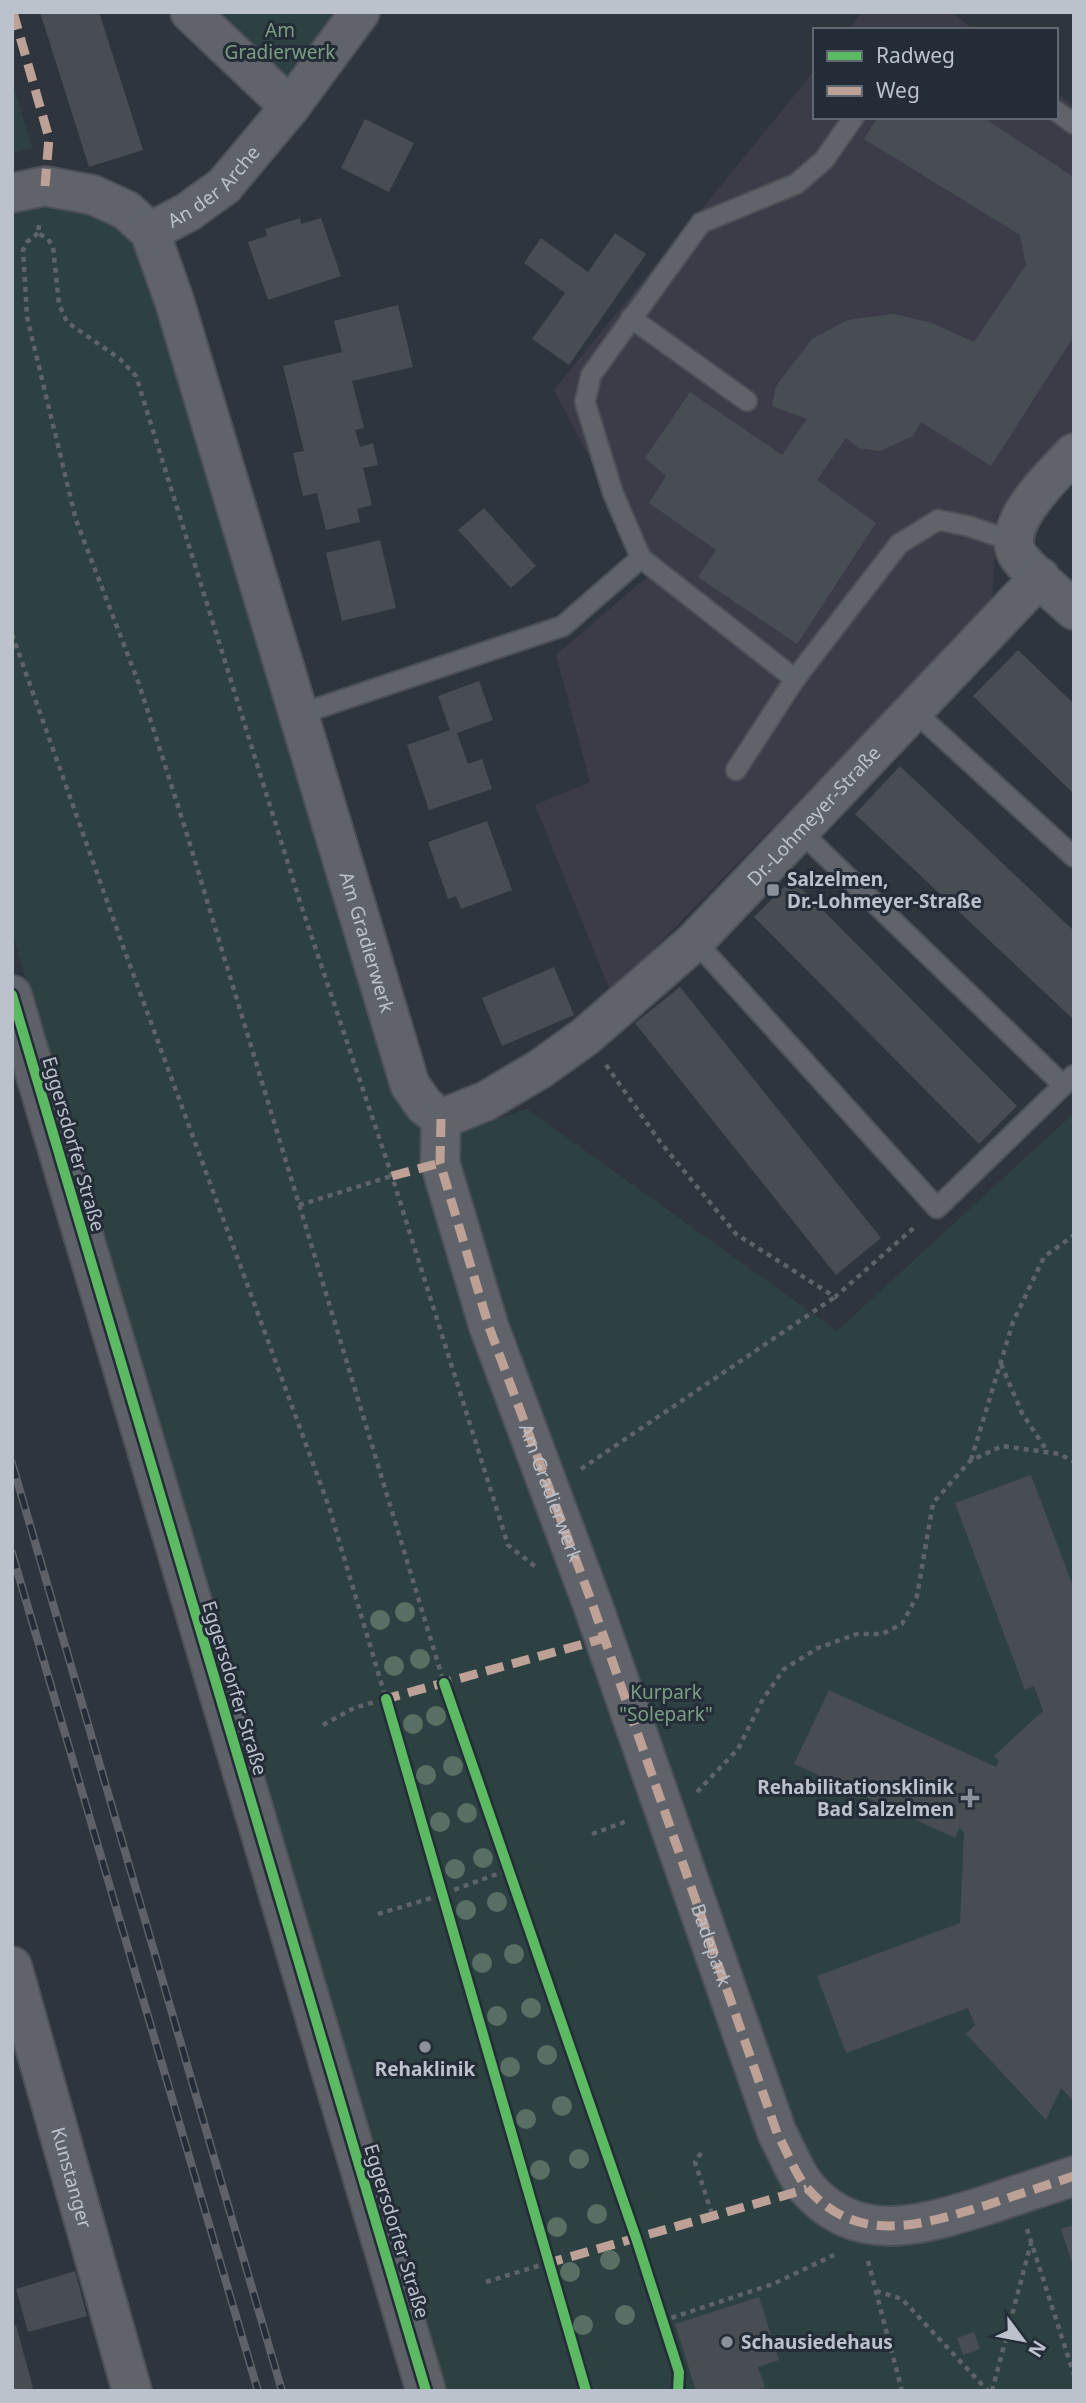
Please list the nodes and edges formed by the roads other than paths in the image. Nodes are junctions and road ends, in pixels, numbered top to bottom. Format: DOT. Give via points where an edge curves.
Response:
graph roads {
  1 [pos="190,12"];
  2 [pos="360,12"];
  3 [pos="290,107"];
  4 [pos="1058,112"];
  5 [pos="854,119"];
  6 [pos="1074,124"];
  7 [pos="29,189"];
  8 [pos="150,232"];
  9 [pos="631,318"];
  10 [pos="747,401"];
  11 [pos="1074,453"];
  12 [pos="1013,541"];
  13 [pos="641,558"];
  14 [pos="1040,577"];
  15 [pos="1074,610"];
  16 [pos="795,679"];
  17 [pos="914,711"];
  18 [pos="297,715"];
  19 [pos="736,770"];
  20 [pos="801,831"];
  21 [pos="1074,857"];
  22 [pos="695,941"];
  23 [pos="12,995"];
  24 [pos="1068,1080"];
  25 [pos="441,1119"];
  26 [pos="604,1638"];
  27 [pos="12,1966"];
  28 [pos="1074,2176"];
  29 [pos="132,2391"];
  30 [pos="426,2391"];
  1 -- 3 [label="street"];
  2 -- 3 [label="street, An der Arche"];
  3 -- 8 [label="street, An der Arche" via="224,186"];
  4 -- 6 [label="lane"];
  5 -- 9 [label="lane" via="824,160 796,184 701,223"];
  7 -- 8 [label="street, An der Arche" via="93,195 126,210"];
  8 -- 18 [label="street, Am Gradierwerk"];
  9 -- 10 [label="lane"];
  9 -- 13 [label="lane" via="592,375 585,402 613,493"];
  11 -- 12 [label="street" via="1038,491 1021,517"];
  12 -- 14 [label="street" via="1018,556"];
  12 -- 16 [label="lane" via="938,520 900,544"];
  13 -- 16 [label="lane"];
  13 -- 18 [label="lane" via="563,626"];
  14 -- 15 [label="street"];
  14 -- 17 [label="street, Dr.-Lohmeyer-Straße"];
  16 -- 19 [label="lane"];
  17 -- 20 [label="street, Dr.-Lohmeyer-Straße"];
  17 -- 21 [label="lane"];
  18 -- 25 [label="street, Am Gradierwerk" via="410,1085"];
  20 -- 22 [label="street, Dr.-Lohmeyer-Straße"];
  20 -- 24 [label="lane"];
  22 -- 24 [label="lane" via="937,1208"];
  22 -- 25 [label="street, Dr.-Lohmeyer-Straße" via="586,1036 540,1069 486,1101"];
  23 -- 30 [label="street, Eggersdorfer Straße"];
  25 -- 26 [label="street, Am Gradierwerk" via="440,1163 489,1327"];
  26 -- 28 [label="street, Badepark" via="777,2133 807,2189 831,2209 858,2222 888,2227 931,2223"];
  27 -- 29 [label="street, Kunstanger"];
}
